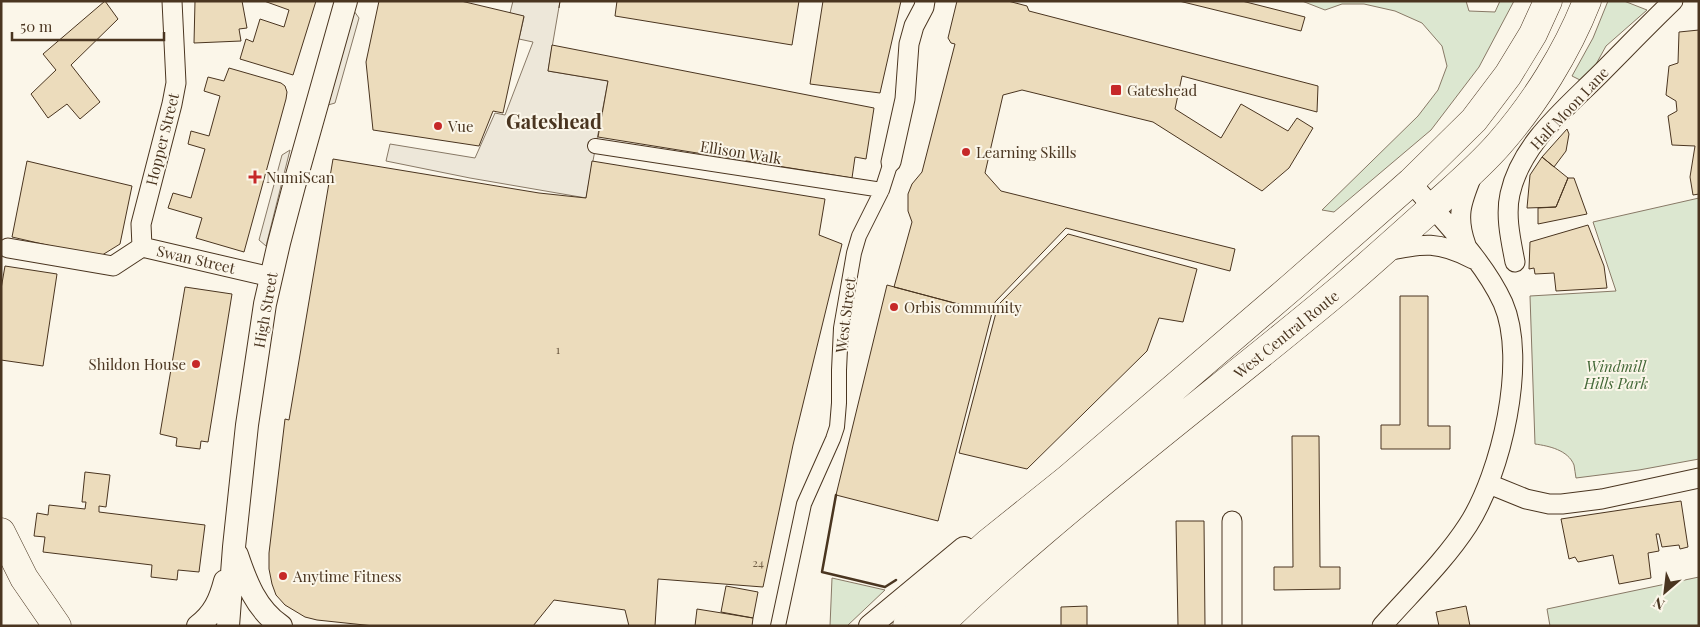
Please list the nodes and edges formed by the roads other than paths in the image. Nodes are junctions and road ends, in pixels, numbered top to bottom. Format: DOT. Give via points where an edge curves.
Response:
graph roads {
  1 [pos="172,1"];
  2 [pos="346,1"];
  3 [pos="1548,1"];
  4 [pos="1587,1"];
  5 [pos="927,3"];
  6 [pos="1672,3"];
  7 [pos="594,146"];
  8 [pos="891,162"];
  9 [pos="1475,168"];
  10 [pos="1411,182"];
  11 [pos="882,190"];
  12 [pos="1432,208"];
  13 [pos="142,247"];
  14 [pos="8,248"];
  15 [pos="1384,252"];
  16 [pos="1472,256"];
  17 [pos="1515,262"];
  18 [pos="271,277"];
  19 [pos="1069,478"];
  20 [pos="1699,478"];
  21 [pos="1488,484"];
  22 [pos="1232,521"];
  23 [pos="1,532"];
  24 [pos="234,547"];
  25 [pos="57,626"];
  26 [pos="198,626"];
  27 [pos="228,626"];
  28 [pos="281,626"];
  29 [pos="778,626"];
  30 [pos="870,626"];
  31 [pos="907,626"];
  32 [pos="939,626"];
  33 [pos="1232,626"];
  34 [pos="1382,626"];
  1 -- 13 [label="street, Hopper Street" via="176,83 141,224"];
  2 -- 18 [label="street, High Street"];
  3 -- 10 [label="highway, West Central Route" via="1508,75 1474,120"];
  4 -- 9 [label="highway, West Central Route" via="1558,60 1530,104 1499,144"];
  5 -- 8 [label="street, West Street" via="914,26 909,44 905,99"];
  6 -- 17 [label="street, Half Moon Lane" via="1527,152 1509,196 1509,228"];
  7 -- 11 [label="street, Ellison Walk"];
  8 -- 11 [label="street, West Street"];
  9 -- 12 [label="highway, West Central Route"];
  9 -- 16 [label="street" via="1460,209 1460,227"];
  10 -- 12 [label="street"];
  10 -- 19 [label="highway, West Central Route"];
  11 -- 29 [label="street, West Street" via="854,253 841,328 837,427 804,504"];
  12 -- 15 [label="highway, West Central Route"];
  12 -- 16 [label="street"];
  13 -- 14 [label="street, Swan Street" via="113,266"];
  13 -- 18 [label="street, Swan Street"];
  15 -- 16 [label="street" via="1437,245"];
  15 -- 32 [label="highway, West Central Route" via="1262,355 1074,505 970,594"];
  16 -- 21 [label="street" via="1491,280 1504,305 1512,338 1512,378 1503,433"];
  18 -- 24 [label="street, High Street" via="247,424"];
  19 -- 30 [label="street" via="978,536"];
  19 -- 31 [label="highway, West Central Route" via="949,578"];
  20 -- 21 [label="street" via="1602,499 1562,504 1526,498"];
  21 -- 34 [label="street" via="1469,524"];
  22 -- 33 [label="street"];
  23 -- 25 [label="highway" via="24,578"];
  24 -- 26 [label="street" via="221,596 211,614"];
  24 -- 27 [label="street, High Street"];
  24 -- 28 [label="street" via="256,600 266,615"];
}
